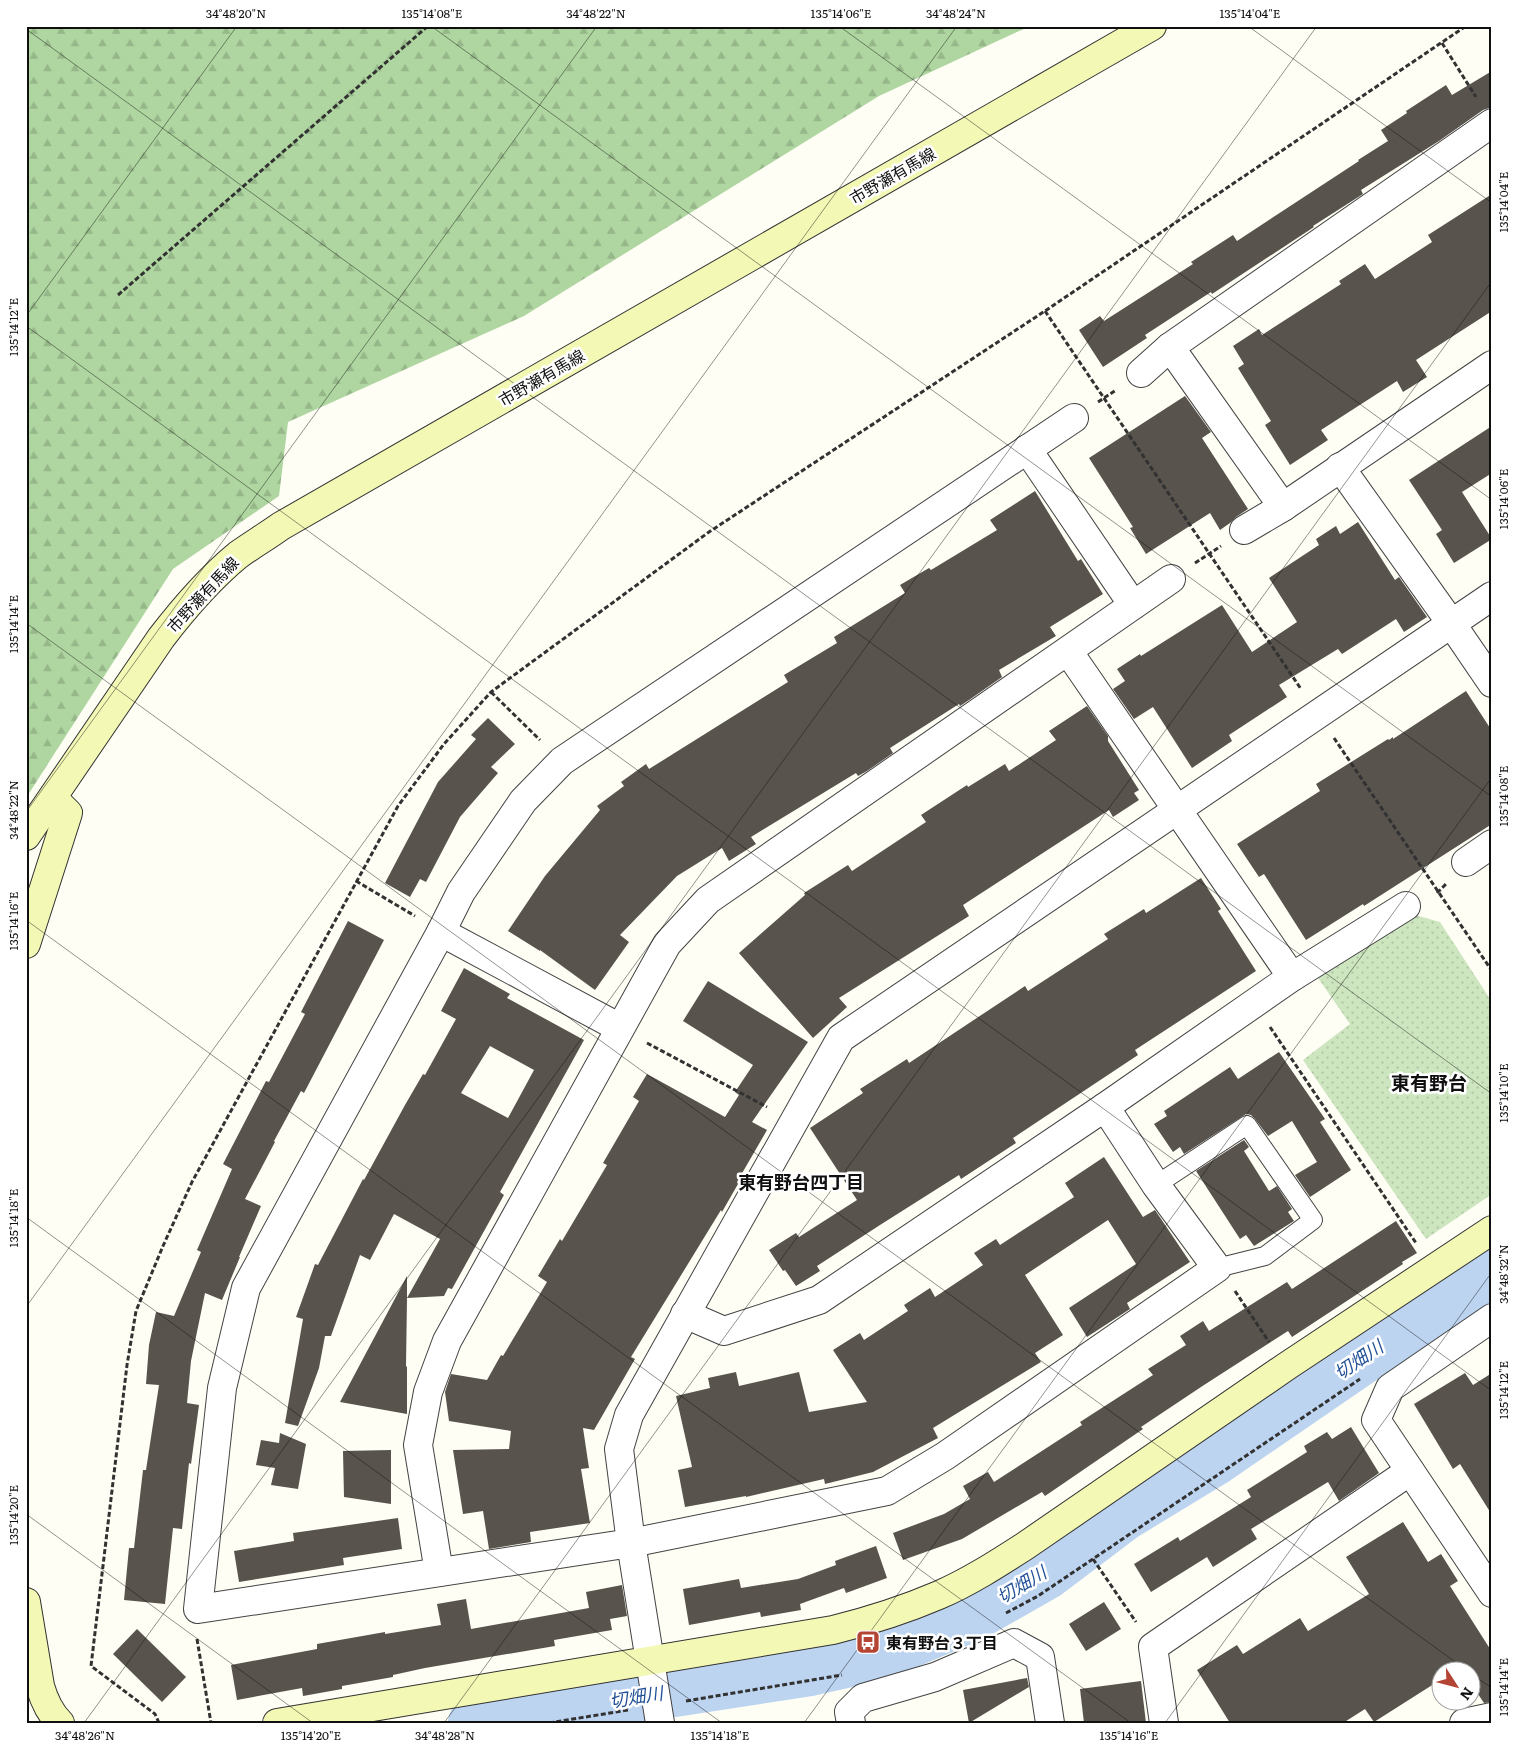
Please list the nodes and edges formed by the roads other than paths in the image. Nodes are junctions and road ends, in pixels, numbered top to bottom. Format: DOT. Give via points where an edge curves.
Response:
graph roads {
  1 [pos="1152,26"];
  2 [pos="1492,123"];
  3 [pos="1170,348"];
  4 [pos="1492,365"];
  5 [pos="1141,373"];
  6 [pos="1074,418"];
  7 [pos="1027,449"];
  8 [pos="1340,467"];
  9 [pos="1283,507"];
  10 [pos="1244,530"];
  11 [pos="1171,579"];
  12 [pos="1492,596"];
  13 [pos="1134,605"];
  14 [pos="1451,623"];
  15 [pos="1068,651"];
  16 [pos="1492,683"];
  17 [pos="53,798"];
  18 [pos="1177,811"];
  19 [pos="26,836"];
  20 [pos="1492,844"];
  21 [pos="1466,862"];
  22 [pos="1406,906"];
  23 [pos="441,932"];
  24 [pos="26,944"];
  25 [pos="1292,977"];
  26 [pos="620,1028"];
  27 [pos="1105,1107"];
  28 [pos="1156,1185"];
  29 [pos="1492,1230"];
  30 [pos="1217,1268"];
  31 [pos="686,1314"];
  32 [pos="1492,1318"];
  33 [pos="1410,1471"];
  34 [pos="630,1544"];
  35 [pos="439,1572"];
  36 [pos="1492,1593"];
  37 [pos="26,1602"];
  38 [pos="650,1662"];
  39 [pos="1492,1717"];
  40 [pos="60,1723"];
  41 [pos="277,1723"];
  42 [pos="660,1723"];
  43 [pos="851,1723"];
  44 [pos="1050,1723"];
  45 [pos="1164,1723"];
  46 [pos="1464,1723"];
  1 -- 17 [label="street, 市野瀬有馬線" via="298,516 239,555 184,608 161,638"];
  2 -- 3 [label="street"];
  3 -- 5 [label="street"];
  3 -- 9 [label="street"];
  4 -- 8 [label="street"];
  6 -- 7 [label="street"];
  7 -- 13 [label="street"];
  7 -- 23 [label="street" via="562,761 523,801 461,892"];
  8 -- 9 [label="street"];
  8 -- 14 [label="street"];
  9 -- 10 [label="street"];
  11 -- 13 [label="street"];
  12 -- 14 [label="street"];
  13 -- 15 [label="street"];
  14 -- 16 [label="street"];
  14 -- 18 [label="street"];
  15 -- 18 [label="street"];
  15 -- 26 [label="street" via="708,900 667,944"];
  17 -- 19 [label="street, 市野瀬有馬線"];
  17 -- 24 [label="street" via="68,813"];
  18 -- 25 [label="street"];
  18 -- 31 [label="street" via="842,1038"];
  20 -- 21 [label="street"];
  22 -- 25 [label="street"];
  23 -- 26 [label="street"];
  23 -- 35 [label="street" via="246,1288 222,1388 198,1608"];
  25 -- 27 [label="street"];
  26 -- 35 [label="street" via="447,1340 428,1392 418,1445"];
  27 -- 28 [label="street"];
  27 -- 31 [label="street" via="819,1300 724,1331"];
  28 -- 30 [label="street"];
  28 -- 30 [label="lane" via="1248,1125 1313,1220 1265,1256"];
  29 -- 38 [label="street" via="1025,1546 939,1595 891,1614 834,1630"];
  30 -- 34 [label="street" via="945,1456 887,1491"];
  31 -- 34 [label="street" via="629,1415 619,1449"];
  32 -- 33 [label="street" via="1390,1388 1376,1420"];
  33 -- 36 [label="street"];
  33 -- 45 [label="street" via="1153,1647"];
  34 -- 35 [label="street"];
  34 -- 38 [label="street"];
  37 -- 40 [label="street" via="42,1692"];
  38 -- 41 [label="street"];
  38 -- 42 [label="street"];
  39 -- 46 [label="street"];
  43 -- 44 [label="street" via="849,1712 863,1698 935,1677 1014,1643 1040,1657"];
}
